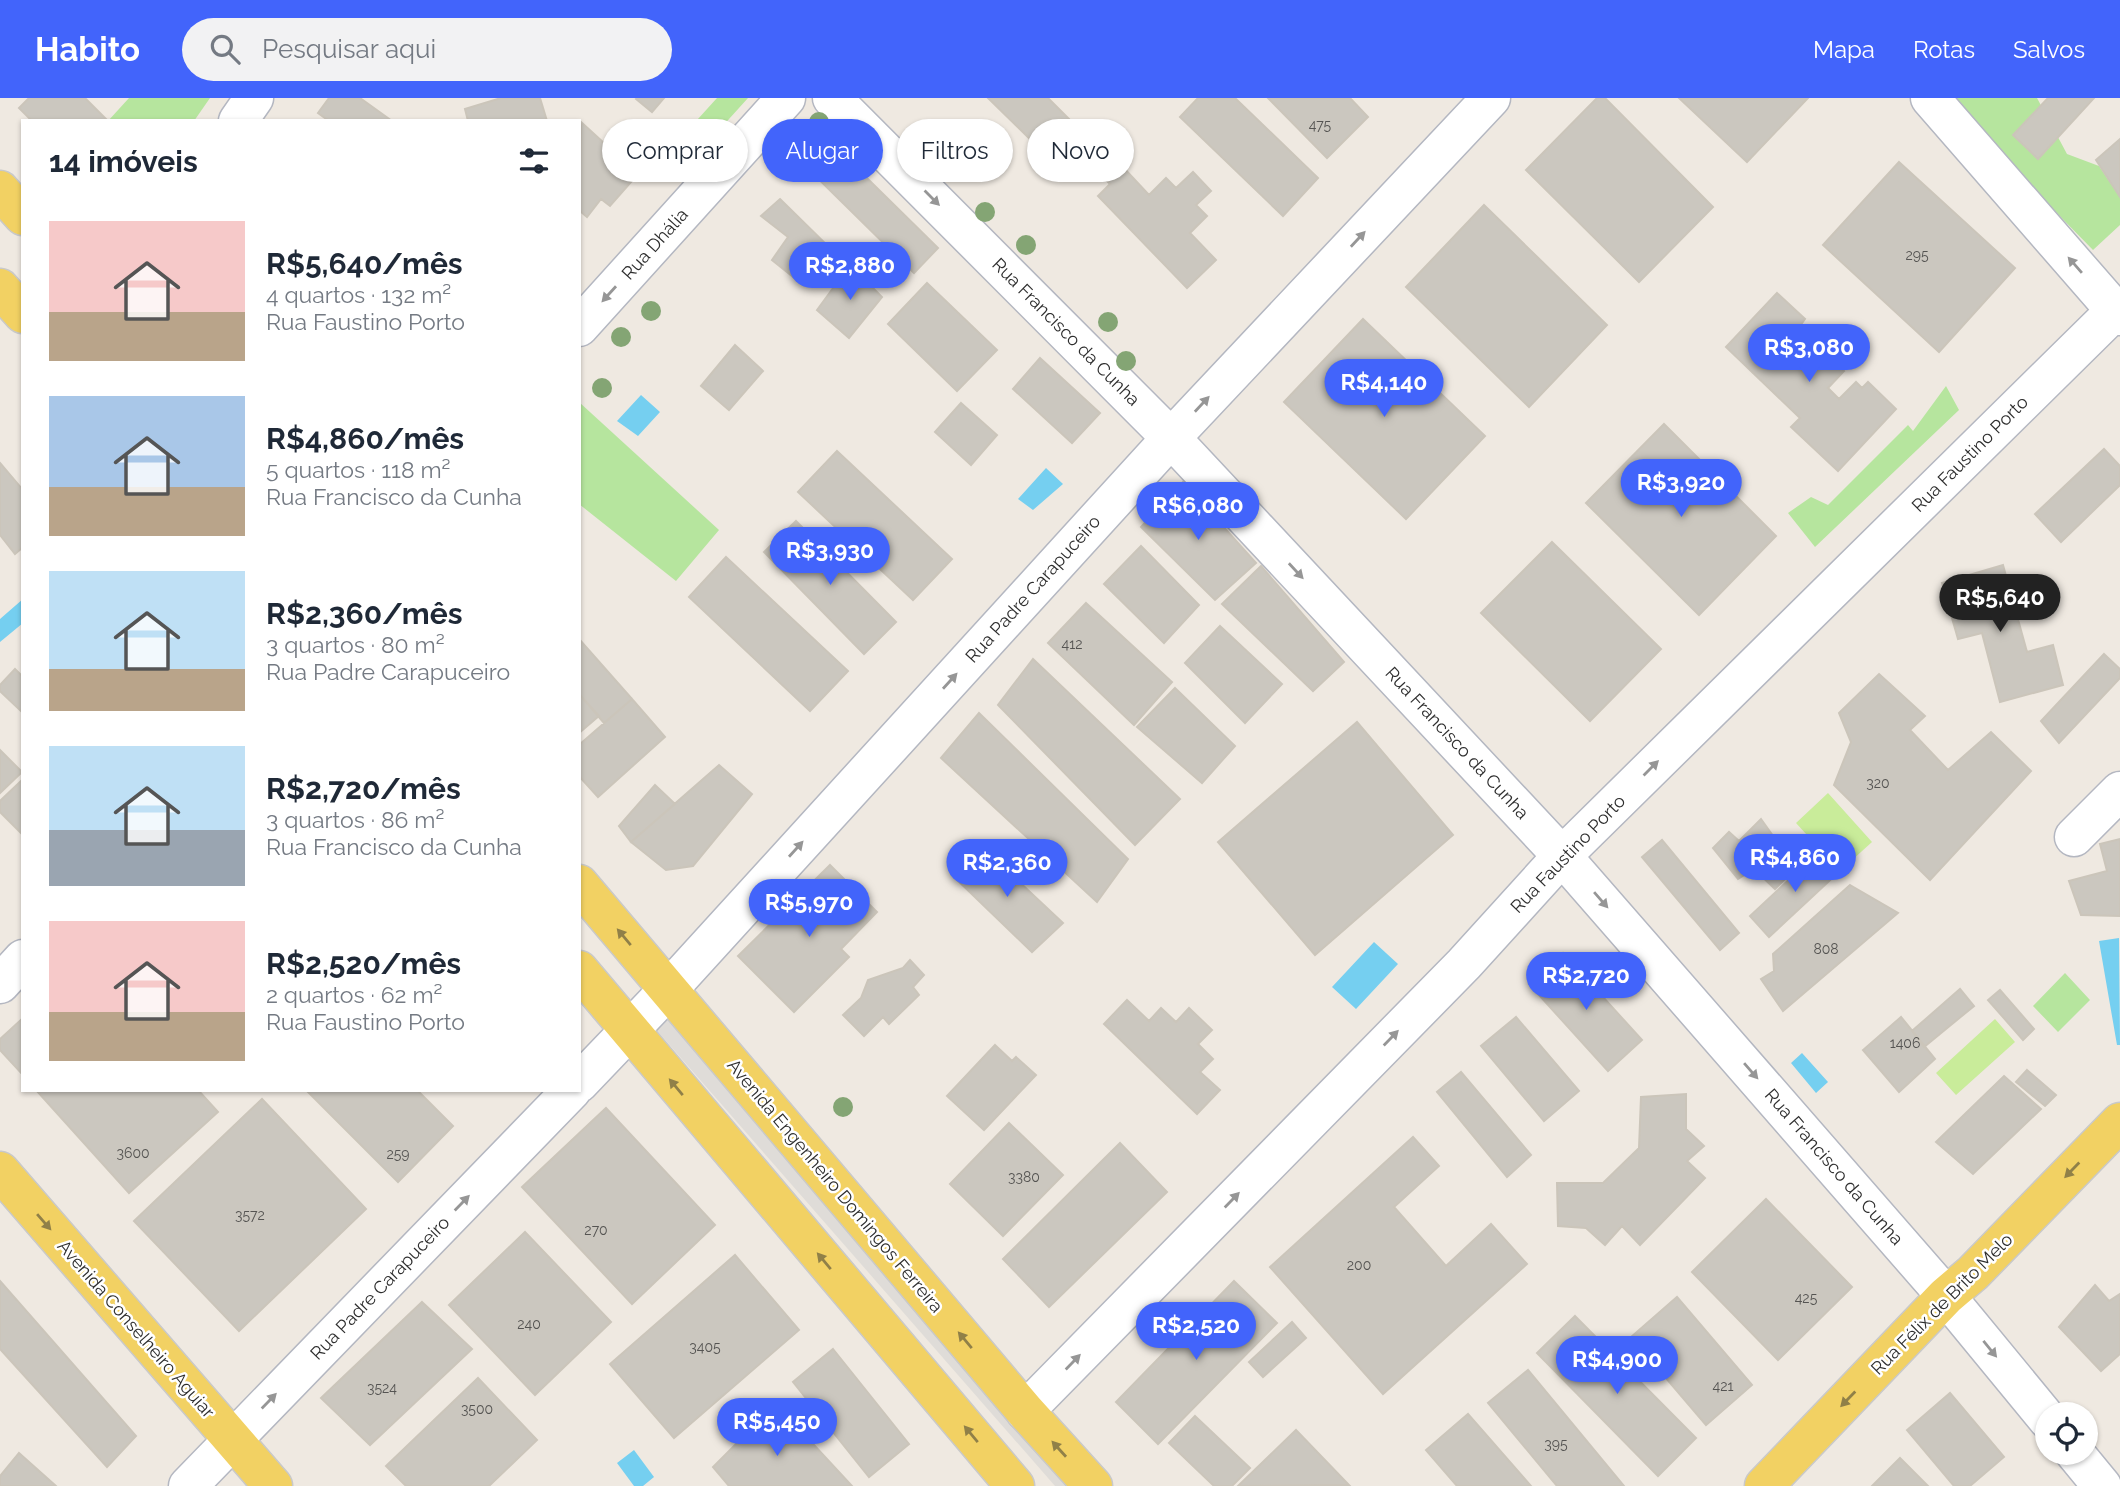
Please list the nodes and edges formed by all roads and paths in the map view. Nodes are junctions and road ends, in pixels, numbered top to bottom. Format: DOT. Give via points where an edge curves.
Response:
graph roads {
  1 [pos="254,98"];
  2 [pos="786,98"];
  3 [pos="832,98"];
  4 [pos="1491,98"];
  5 [pos="1930,98"];
  6 [pos="239,119"];
  7 [pos="0,190"];
  8 [pos="21,214"];
  9 [pos="0,288"];
  10 [pos="2118,311"];
  11 [pos="21,312"];
  12 [pos="581,325"];
  13 [pos="1171,438"];
  14 [pos="2120,791"];
  15 [pos="2074,837"];
  16 [pos="1562,856"];
  17 [pos="581,886"];
  18 [pos="21,961"];
  19 [pos="581,973"];
  20 [pos="0,984"];
  21 [pos="668,990"];
  22 [pos="629,1030"];
  23 [pos="581,1081"];
  24 [pos="570,1092"];
  25 [pos="2120,1122"];
  26 [pos="0,1171"];
  27 [pos="1946,1296"];
  28 [pos="2035,1404"];
  29 [pos="1025,1411"];
  30 [pos="231,1440"];
  31 [pos="2085,1465"];
  32 [pos="1000,1481"];
  33 [pos="188,1486"];
  34 [pos="273,1486"];
  35 [pos="1093,1486"];
  36 [pos="1764,1486"];
  37 [pos="2102,1486"];
  1 -- 6 [label="street"];
  2 -- 12 [label="street, Rua Dhália, one-way"];
  3 -- 13 [label="street, Rua Francisco da Cunha, one-way"];
  13 -- 4 [label="street, Rua Padre Carapuceiro, one-way"];
  10 -- 5 [label="street, one-way"];
  7 -- 8 [label="main road"];
  9 -- 11 [label="main road"];
  16 -- 10 [label="street, Rua Faustino Porto, one-way"];
  13 -- 16 [label="street, Rua Francisco da Cunha, one-way"];
  21 -- 13 [label="street, Rua Padre Carapuceiro, one-way"];
  14 -- 15 [label="street"];
  16 -- 27 [label="street, Rua Francisco da Cunha, one-way"];
  29 -- 16 [label="street, Rua Faustino Porto, one-way" via="1464,964"];
  21 -- 17 [label="main road, Avenida Engenheiro Domingos Ferreira, one-way"];
  18 -- 20 [label="street"];
  19 -- 22 [label="main road"];
  21 -- 22 [label="street, Rua Padre Carapuceiro"];
  29 -- 21 [label="main road, Avenida Engenheiro Domingos Ferreira, one-way"];
  22 -- 23 [label="street, Rua Padre Carapuceiro"];
  32 -- 22 [label="main road, one-way"];
  30 -- 24 [label="street, Rua Padre Carapuceiro, one-way"];
  25 -- 27 [label="main road, Rua Félix de Brito Melo, one-way"];
  26 -- 30 [label="main road, Avenida Conselheiro Aguiar, one-way"];
  27 -- 28 [label="street, Rua Francisco da Cunha, one-way"];
  27 -- 36 [label="main road, Rua Félix de Brito Melo, one-way"];
  35 -- 29 [label="main road, Avenida Engenheiro Domingos Ferreira, one-way"];
  30 -- 33 [label="street, Rua Padre Carapuceiro"];
  30 -- 34 [label="main road, Avenida Conselheiro Aguiar"];
  31 -- 37 [label="street"];
}
